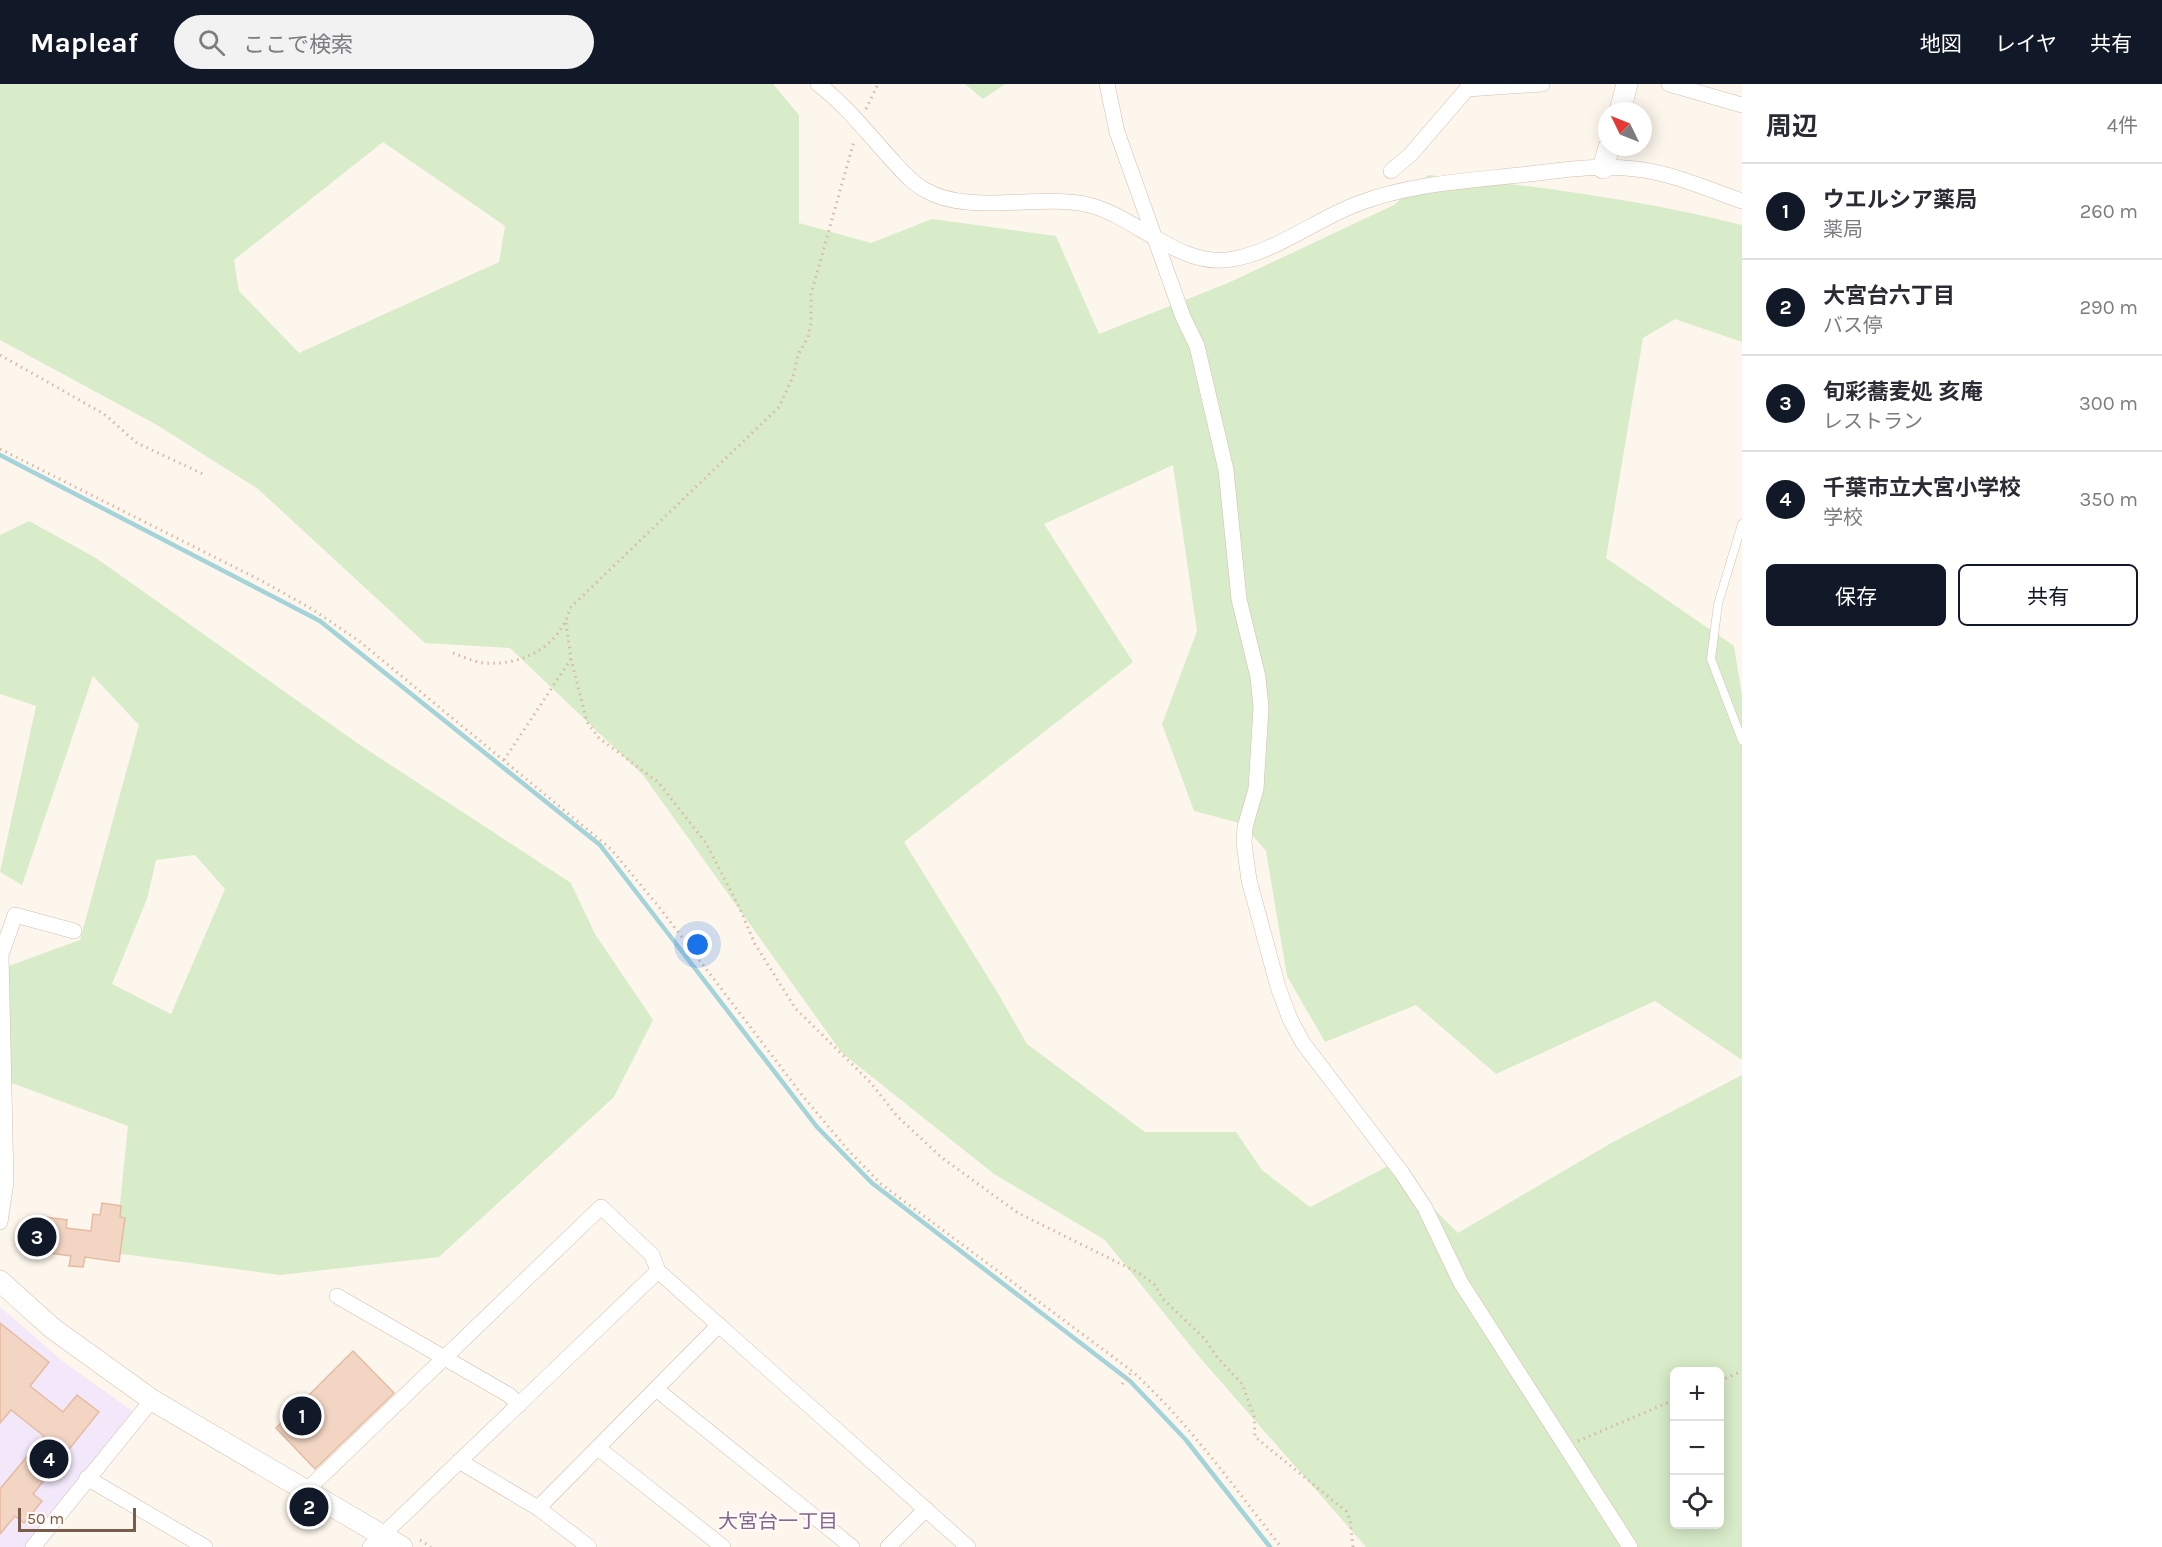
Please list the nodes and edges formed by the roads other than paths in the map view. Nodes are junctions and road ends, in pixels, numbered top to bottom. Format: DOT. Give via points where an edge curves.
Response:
graph roads {
  1 [pos="818,84"];
  2 [pos="1107,84"];
  3 [pos="1540,84"];
  4 [pos="1627,84"];
  5 [pos="1669,84"];
  6 [pos="1718,91"];
  7 [pos="1622,102"];
  8 [pos="1742,105"];
  9 [pos="1606,156"];
  10 [pos="1603,168"];
  11 [pos="1391,171"];
  12 [pos="1742,201"];
  13 [pos="1153,235"];
  14 [pos="1742,524"];
  15 [pos="1742,740"];
  16 [pos="74,931"];
  17 [pos="0,1222"];
  18 [pos="658,1271"];
  19 [pos="0,1281"];
  20 [pos="337,1296"];
  21 [pos="719,1325"];
  22 [pos="444,1357"];
  23 [pos="656,1389"];
  24 [pos="152,1400"];
  25 [pos="519,1405"];
  26 [pos="598,1448"];
  27 [pos="459,1461"];
  28 [pos="87,1478"];
  29 [pos="308,1489"];
  30 [pos="538,1508"];
  31 [pos="926,1509"];
  32 [pos="376,1541"];
  33 [pos="33,1547"];
  34 [pos="205,1547"];
  35 [pos="402,1547"];
  36 [pos="589,1547"];
  37 [pos="723,1547"];
  38 [pos="852,1547"];
  39 [pos="888,1547"];
  40 [pos="968,1547"];
  41 [pos="1630,1547"];
  1 -- 13 [label="street" via="909,178 937,196 954,201 1073,202 1093,206"];
  2 -- 13 [label="street" via="1117,132"];
  3 -- 11 [label="street" via="1467,89 1411,154"];
  4 -- 7 [label="street"];
  5 -- 6 [label="street"];
  6 -- 8 [label="street"];
  9 -- 10 [label="street"];
  10 -- 12 [label="street" via="1637,169"];
  10 -- 13 [label="street" via="1414,187 1356,205 1232,260 1190,255"];
  13 -- 41 [label="street" via="1197,346 1226,471 1239,599 1258,677 1261,708 1256,789 1245,827 1246,860 1278,987 1302,1043 1419,1199 1461,1283"];
  14 -- 15 [label="lane" via="1718,603 1711,659"];
  16 -- 17 [label="street" via="15,915 1,955 6,1182"];
  18 -- 21 [label="street"];
  18 -- 22 [label="street" via="652,1255 601,1207"];
  18 -- 25 [label="street"];
  19 -- 24 [label="street" via="52,1328"];
  20 -- 22 [label="street"];
  21 -- 23 [label="street"];
  21 -- 31 [label="street"];
  22 -- 25 [label="street" via="509,1395"];
  22 -- 29 [label="street"];
  23 -- 26 [label="street"];
  23 -- 38 [label="street"];
  24 -- 28 [label="street"];
  24 -- 29 [label="street"];
  25 -- 27 [label="street"];
  26 -- 30 [label="street"];
  26 -- 37 [label="street"];
  27 -- 30 [label="street"];
  27 -- 32 [label="street"];
  28 -- 33 [label="street"];
  28 -- 34 [label="street"];
  29 -- 32 [label="street"];
  30 -- 36 [label="street"];
  31 -- 39 [label="street"];
  31 -- 40 [label="street"];
  32 -- 35 [label="street"];
}
